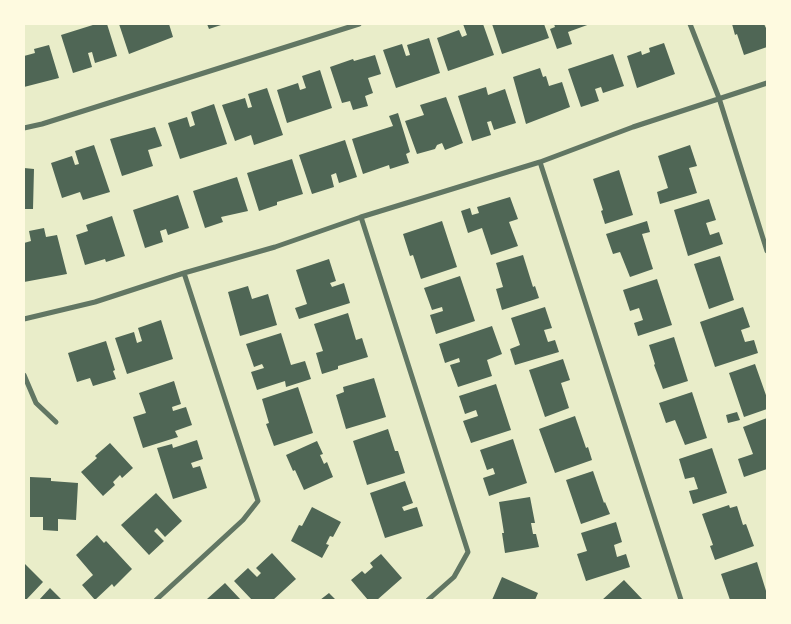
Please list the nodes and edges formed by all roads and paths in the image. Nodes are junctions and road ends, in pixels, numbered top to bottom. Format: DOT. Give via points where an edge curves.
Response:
graph roads {
  1 [pos="359,24"];
  2 [pos="690,24"];
  3 [pos="767,83"];
  4 [pos="719,98"];
  5 [pos="24,128"];
  6 [pos="540,162"];
  7 [pos="361,217"];
  8 [pos="767,251"];
  9 [pos="184,273"];
  10 [pos="24,318"];
  11 [pos="24,375"];
  12 [pos="56,422"];
  13 [pos="156,600"];
  14 [pos="428,600"];
  15 [pos="681,600"];
  1 -- 5 [label="street"];
  2 -- 4 [label="street"];
  3 -- 4 [label="street"];
  4 -- 6 [label="street" via="633,126"];
  4 -- 8 [label="street"];
  6 -- 7 [label="street"];
  6 -- 15 [label="street"];
  7 -- 9 [label="street" via="275,247"];
  7 -- 14 [label="street" via="468,552 454,577"];
  9 -- 10 [label="street" via="95,302"];
  9 -- 13 [label="street" via="258,500 243,520"];
  11 -- 12 [label="street" via="36,403"];
}
